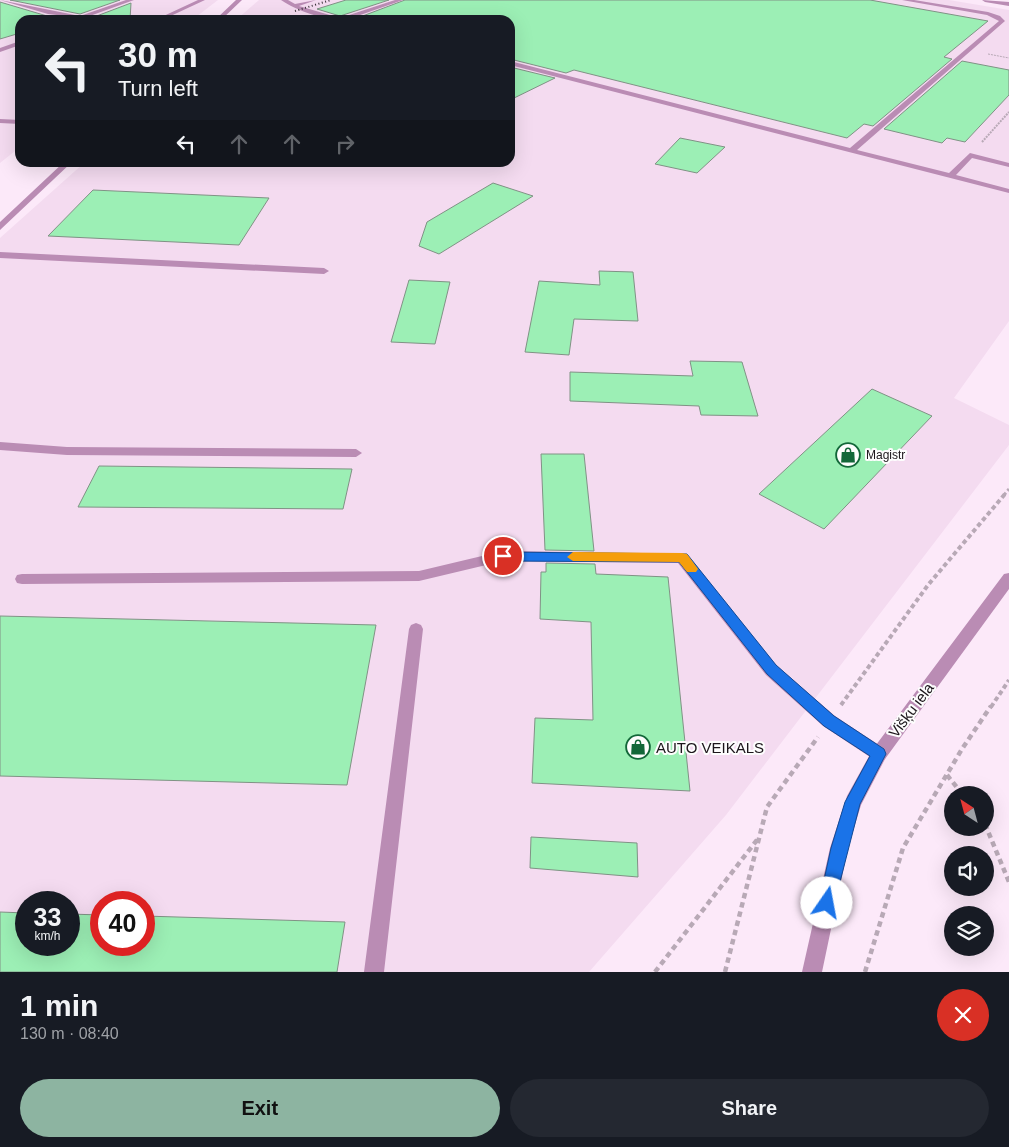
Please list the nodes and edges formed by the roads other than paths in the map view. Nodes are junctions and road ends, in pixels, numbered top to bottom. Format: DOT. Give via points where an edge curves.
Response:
graph roads {
  1 [pos="2,0"];
  2 [pos="130,0"];
  3 [pos="202,0"];
  4 [pos="240,0"];
  5 [pos="284,0"];
  6 [pos="313,0"];
  7 [pos="400,0"];
  8 [pos="905,0"];
  9 [pos="985,0"];
  10 [pos="994,1"];
  11 [pos="1009,4"];
  12 [pos="294,6"];
  13 [pos="68,15"];
  14 [pos="87,15"];
  15 [pos="169,15"];
  16 [pos="224,15"];
  17 [pos="325,15"];
  18 [pos="356,15"];
  19 [pos="15,45"];
  20 [pos="0,50"];
  21 [pos="515,64"];
  22 [pos="0,121"];
  23 [pos="15,122"];
  24 [pos="851,150"];
  25 [pos="1009,165"];
  26 [pos="65,167"];
  27 [pos="952,176"];
  28 [pos="1009,191"];
  29 [pos="0,227"];
  30 [pos="0,255"];
  31 [pos="324,271"];
  32 [pos="0,446"];
  33 [pos="356,453"];
  34 [pos="1009,578"];
  35 [pos="22,579"];
  36 [pos="416,629"];
  37 [pos="879,754"];
  38 [pos="374,972"];
  39 [pos="812,972"];
  1 -- 13 [label="street"];
  2 -- 14 [label="street"];
  3 -- 15 [label="street"];
  4 -- 16 [label="street"];
  5 -- 12 [label="street"];
  6 -- 12 [label="street"];
  7 -- 18 [label="street"];
  8 -- 24 [label="street" via="988,14 1002,21"];
  9 -- 10 [label="street"];
  10 -- 11 [label="street"];
  12 -- 17 [label="street"];
  19 -- 20 [label="street"];
  21 -- 24 [label="street"];
  22 -- 23 [label="street"];
  24 -- 27 [label="street"];
  25 -- 27 [label="street" via="970,155"];
  26 -- 29 [label="street"];
  27 -- 28 [label="street"];
  30 -- 31 [label="street"];
  32 -- 33 [label="street" via="67,451"];
  34 -- 37 [label="street, Višķu iela"];
  35 -- 37 [label="street" via="419,576 503,556 682,558 772,670 829,721"];
  36 -- 38 [label="street"];
  37 -- 39 [label="street, Višķu iela" via="850,811"];
}
